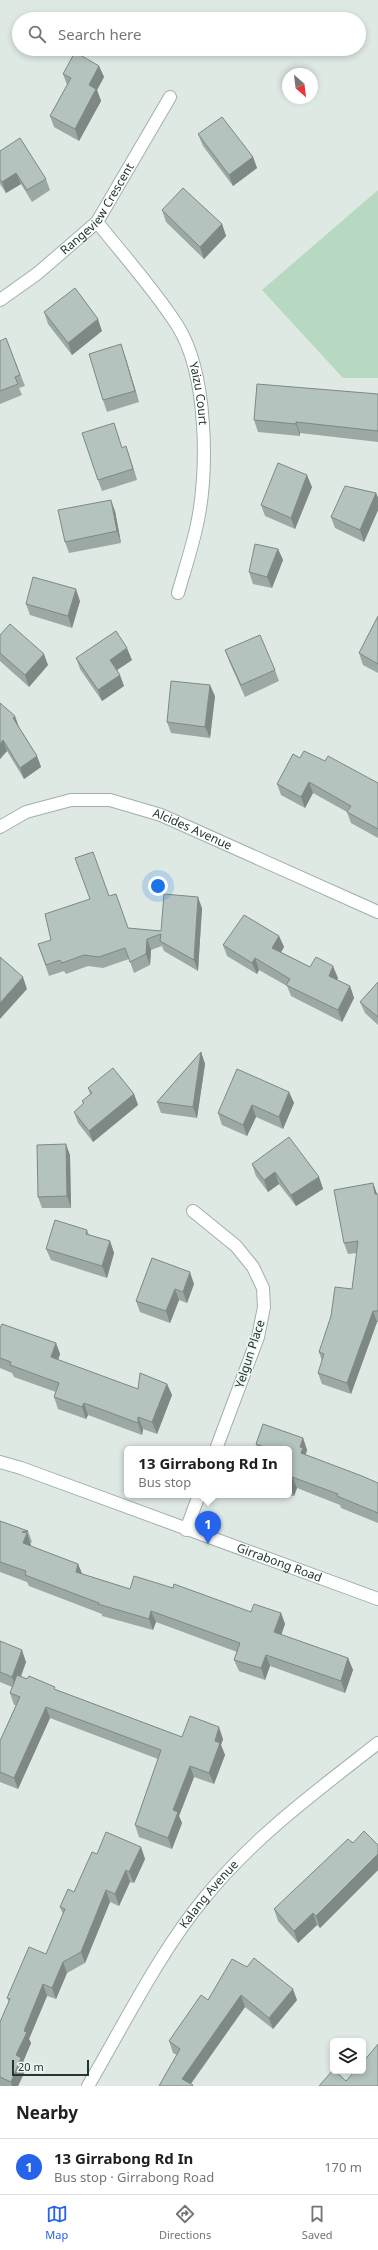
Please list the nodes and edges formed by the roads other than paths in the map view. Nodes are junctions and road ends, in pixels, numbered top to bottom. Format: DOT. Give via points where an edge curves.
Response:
graph roads {
  1 [pos="170,97"];
  2 [pos="98,222"];
  3 [pos="0,300"];
  4 [pos="178,593"];
  5 [pos="0,827"];
  6 [pos="378,912"];
  7 [pos="193,1211"];
  8 [pos="217,1446"];
  9 [pos="0,1462"];
  10 [pos="198,1498"];
  11 [pos="186,1530"];
  12 [pos="378,1599"];
  13 [pos="378,1743"];
  14 [pos="88,2086"];
  1 -- 2 [label="street, Rangeview Crescent"];
  2 -- 3 [label="street, Rangeview Crescent" via="38,273"];
  2 -- 4 [label="street, Yaizu Court" via="178,326 192,356 198,382 203,434 201,493 197,528"];
  5 -- 6 [label="street, Alcides Avenue" via="26,812 71,800 110,800 161,815"];
  7 -- 8 [label="street, Yelgun Place" via="236,1246 253,1267 263,1288 264,1307 258,1337"];
  9 -- 11 [label="street, Girrabong Road"];
  10 -- 11 [label="street"];
  11 -- 12 [label="street, Girrabong Road"];
  13 -- 14 [label="street, Kalang Avenue" via="292,1810 206,1895 177,1934"];
}
